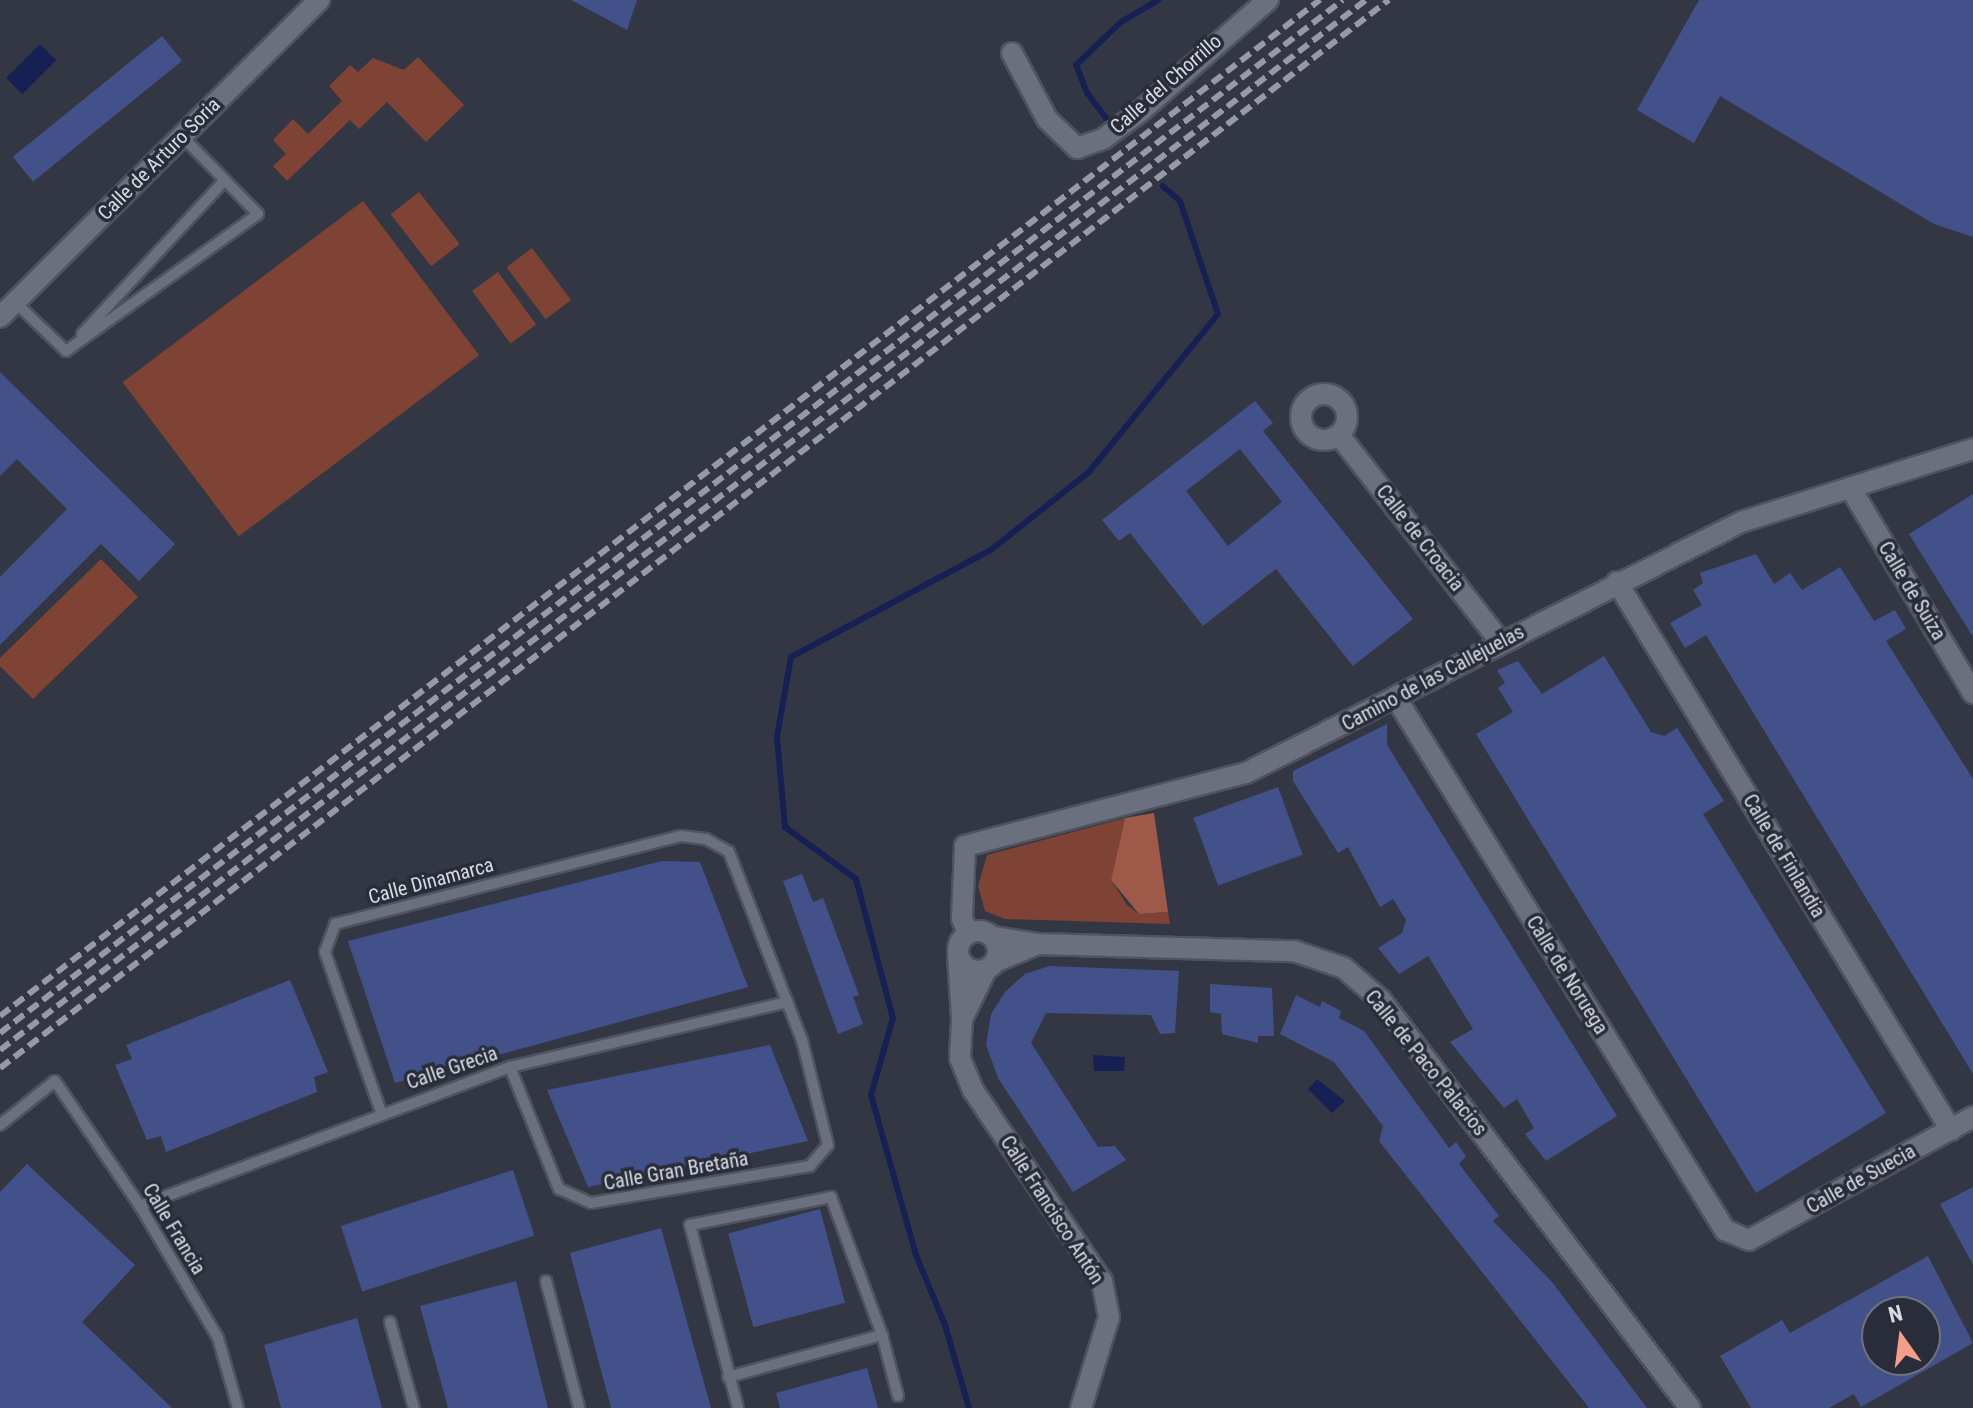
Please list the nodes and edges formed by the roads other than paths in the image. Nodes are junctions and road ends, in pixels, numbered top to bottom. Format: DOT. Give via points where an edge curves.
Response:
graph roads {
  1 [pos="319,0"];
  2 [pos="1268,0"];
  3 [pos="1012,53"];
  4 [pos="182,136"];
  5 [pos="225,180"];
  6 [pos="0,286"];
  7 [pos="15,302"];
  8 [pos="0,317"];
  9 [pos="66,351"];
  10 [pos="1339,435"];
  11 [pos="1973,449"];
  12 [pos="1851,489"];
  13 [pos="1617,582"];
  14 [pos="1501,642"];
  15 [pos="1973,693"];
  16 [pos="1396,698"];
  17 [pos="993,937"];
  18 [pos="963,942"];
  19 [pos="1038,944"];
  20 [pos="990,966"];
  21 [pos="788,1002"];
  22 [pos="962,1019"];
  23 [pos="510,1067"];
  24 [pos="381,1112"];
  25 [pos="1973,1117"];
  26 [pos="0,1125"];
  27 [pos="1951,1130"];
  28 [pos="140,1206"];
  29 [pos="1749,1240"];
  30 [pos="546,1281"];
  31 [pos="390,1322"];
  32 [pos="882,1335"];
  33 [pos="728,1377"];
  34 [pos="898,1396"];
  35 [pos="238,1408"];
  36 [pos="414,1408"];
  37 [pos="579,1408"];
  38 [pos="738,1408"];
  39 [pos="1081,1408"];
  40 [pos="1690,1408"];
  1 -- 4 [label="street, Calle de Arturo Soria"];
  2 -- 3 [label="street, Calle del Chorrillo" via="1141,111 1103,139 1077,148 1047,119"];
  4 -- 5 [label="lane"];
  4 -- 7 [label="street, Calle de Arturo Soria"];
  5 -- 9 [label="lane"];
  5 -- 9 [label="lane" via="258,214"];
  6 -- 7 [label="street"];
  7 -- 8 [label="street, Calle de Arturo Soria"];
  7 -- 9 [label="lane"];
  10 -- 14 [label="street, Calle de Croacia"];
  11 -- 12 [label="street, Camino de las Callejuelas"];
  12 -- 13 [label="street, Camino de las Callejuelas" via="1741,522"];
  12 -- 15 [label="street, Calle de Suiza"];
  13 -- 14 [label="street, Camino de las Callejuelas"];
  13 -- 27 [label="street, Calle de Finlandia"];
  14 -- 16 [label="street, Camino de las Callejuelas"];
  16 -- 18 [label="street, Camino de las Callejuelas" via="1246,773 965,846"];
  16 -- 29 [label="street, Calle de Noruega" via="1725,1230"];
  17 -- 18 [label="street" via="978,930"];
  17 -- 19 [label="street, Calle de Paco Palacios"];
  17 -- 20 [label="street" via="998,949"];
  18 -- 20 [label="street" via="967,968"];
  18 -- 22 [label="street, Calle Francisco Antón"];
  19 -- 20 [label="street"];
  19 -- 40 [label="street, Calle de Paco Palacios" via="1294,951 1344,968 1381,1000"];
  20 -- 22 [label="street"];
  21 -- 23 [label="lane, Calle Grecia"];
  21 -- 23 [label="lane, Calle Gran Bretaña" via="828,1145 810,1166 591,1203 559,1189"];
  21 -- 24 [label="lane, Calle Dinamarca" via="729,852 706,839 665,839 335,924 325,952"];
  22 -- 39 [label="street, Calle Francisco Antón" via="960,1058 973,1090 1102,1281 1109,1317"];
  23 -- 24 [label="lane, Calle Grecia"];
  24 -- 28 [label="lane, Calle Grecia"];
  25 -- 27 [label="street, Calle de Suecia"];
  26 -- 28 [label="lane, Calle Francia" via="55,1081"];
  27 -- 29 [label="street, Calle de Suecia"];
  28 -- 35 [label="lane, Calle Francia" via="218,1338"];
  30 -- 37 [label="lane"];
  31 -- 36 [label="lane"];
  32 -- 33 [label="lane"];
  32 -- 33 [label="lane" via="831,1197 690,1225"];
  32 -- 34 [label="lane"];
  33 -- 38 [label="lane"];
}
